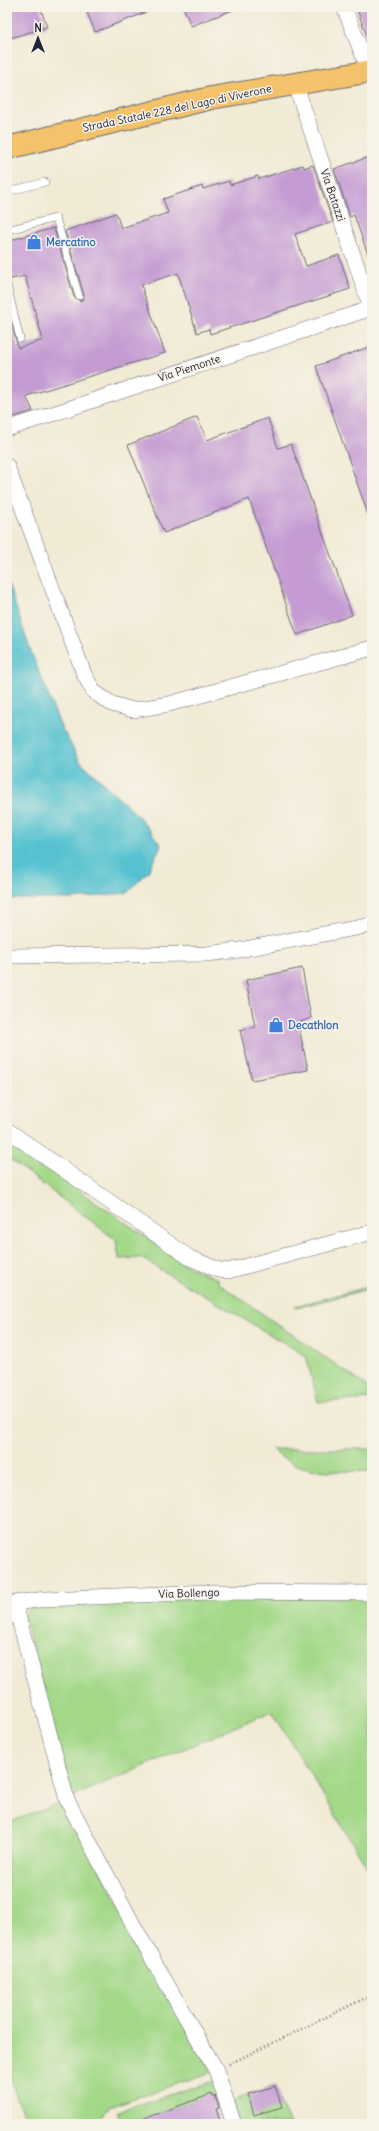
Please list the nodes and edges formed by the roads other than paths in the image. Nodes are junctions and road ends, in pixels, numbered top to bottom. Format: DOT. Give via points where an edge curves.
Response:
graph roads {
  1 [pos="344,7"];
  2 [pos="370,71"];
  3 [pos="295,83"];
  4 [pos="7,148"];
  5 [pos="45,182"];
  6 [pos="7,192"];
  7 [pos="7,230"];
  8 [pos="7,285"];
  9 [pos="79,296"];
  10 [pos="372,308"];
  11 [pos="20,339"];
  12 [pos="7,429"];
  13 [pos="7,466"];
  14 [pos="372,648"];
  15 [pos="343,656"];
  16 [pos="372,662"];
  17 [pos="372,925"];
  18 [pos="7,956"];
  19 [pos="7,1130"];
  20 [pos="372,1232"];
  21 [pos="372,1593"];
  22 [pos="11,1604"];
  23 [pos="234,2124"];
  1 -- 2 [label="street"];
  2 -- 3 [label="main road, Strada Statale 228 del Lago di Viverone"];
  3 -- 4 [label="main road, Strada Statale 228 del Lago di Viverone" via="204,100"];
  3 -- 10 [label="street, Via Batazzi"];
  5 -- 6 [label="lane"];
  7 -- 9 [label="lane" via="56,218"];
  8 -- 11 [label="lane"];
  10 -- 12 [label="street, Via Piemonte"];
  13 -- 15 [label="street" via="84,674 94,692 112,704 133,710 169,704"];
  14 -- 15 [label="street"];
  15 -- 16 [label="street" via="364,658"];
  17 -- 18 [label="street" via="207,954"];
  19 -- 20 [label="street" via="190,1258 219,1270 228,1271"];
  21 -- 22 [label="street, Via Bollengo" via="209,1592 46,1599"];
  22 -- 23 [label="street" via="67,1800 136,1930 216,2070"];
}
